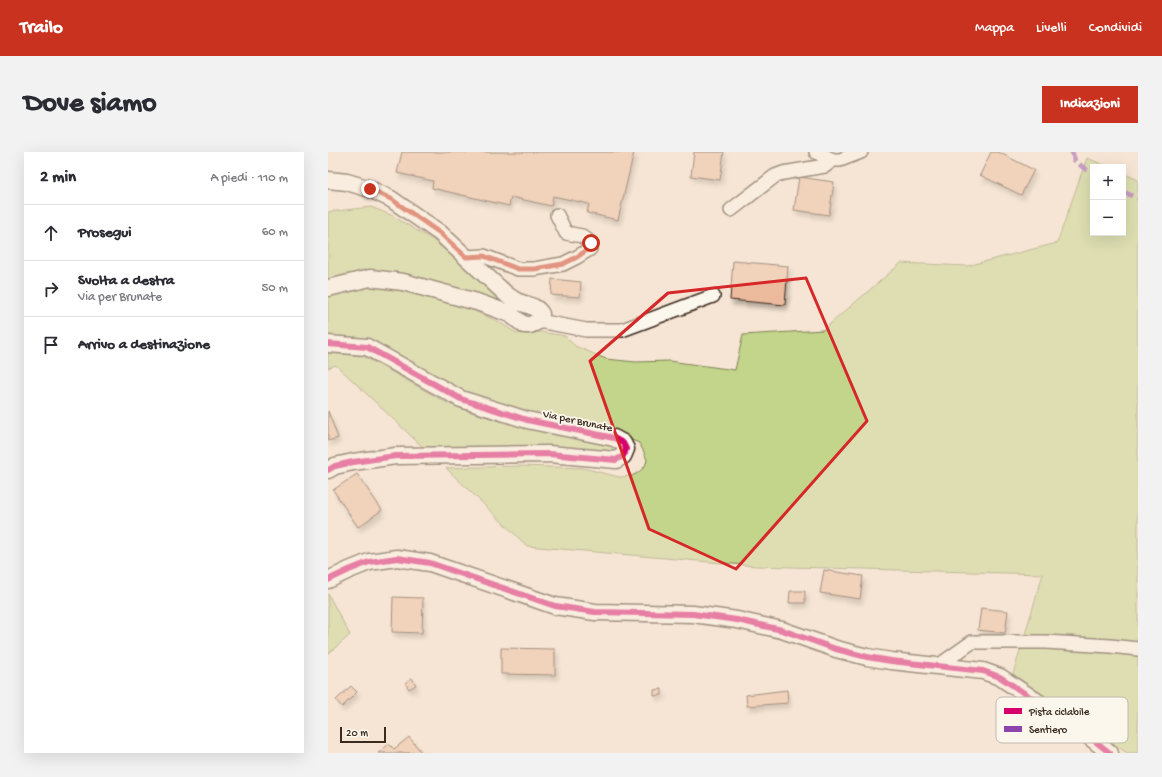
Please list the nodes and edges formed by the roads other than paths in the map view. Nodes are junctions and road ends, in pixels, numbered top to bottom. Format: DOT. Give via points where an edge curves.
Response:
graph roads {
  1 [pos="816,152"];
  2 [pos="861,152"];
  3 [pos="833,160"];
  4 [pos="328,180"];
  5 [pos="731,210"];
  6 [pos="557,216"];
  7 [pos="466,257"];
  8 [pos="328,288"];
  9 [pos="713,296"];
  10 [pos="539,321"];
  11 [pos="328,344"];
  12 [pos="328,470"];
  13 [pos="328,580"];
  14 [pos="1138,649"];
  15 [pos="938,666"];
  16 [pos="1030,697"];
  17 [pos="1097,743"];
  18 [pos="1110,753"];
  1 -- 3 [label="street"];
  2 -- 3 [label="street"];
  3 -- 5 [label="street" via="825,166 775,176"];
  4 -- 7 [label="street" via="347,182 391,199 440,233"];
  6 -- 7 [label="street" via="566,233 582,236 591,243 590,248 563,264 518,269 484,256"];
  7 -- 10 [label="street" via="507,295 538,310 541,314"];
  8 -- 10 [label="street" via="370,278 403,282 477,302 510,314 524,325 530,326"];
  9 -- 10 [label="street" via="622,330 586,330"];
  11 -- 12 [label="street, Via per Brunate" via="367,347 461,400 527,420 614,438 623,442 626,449 623,456 616,460 549,454 396,456 353,462"];
  13 -- 15 [label="street" via="369,562 397,558 430,563 555,606 595,612 693,614 737,620 782,630 867,658"];
  14 -- 15 [label="street" via="1046,642 972,642"];
  15 -- 16 [label="street" via="983,671 1000,677"];
  17 -- 18 [label="street"];
}
